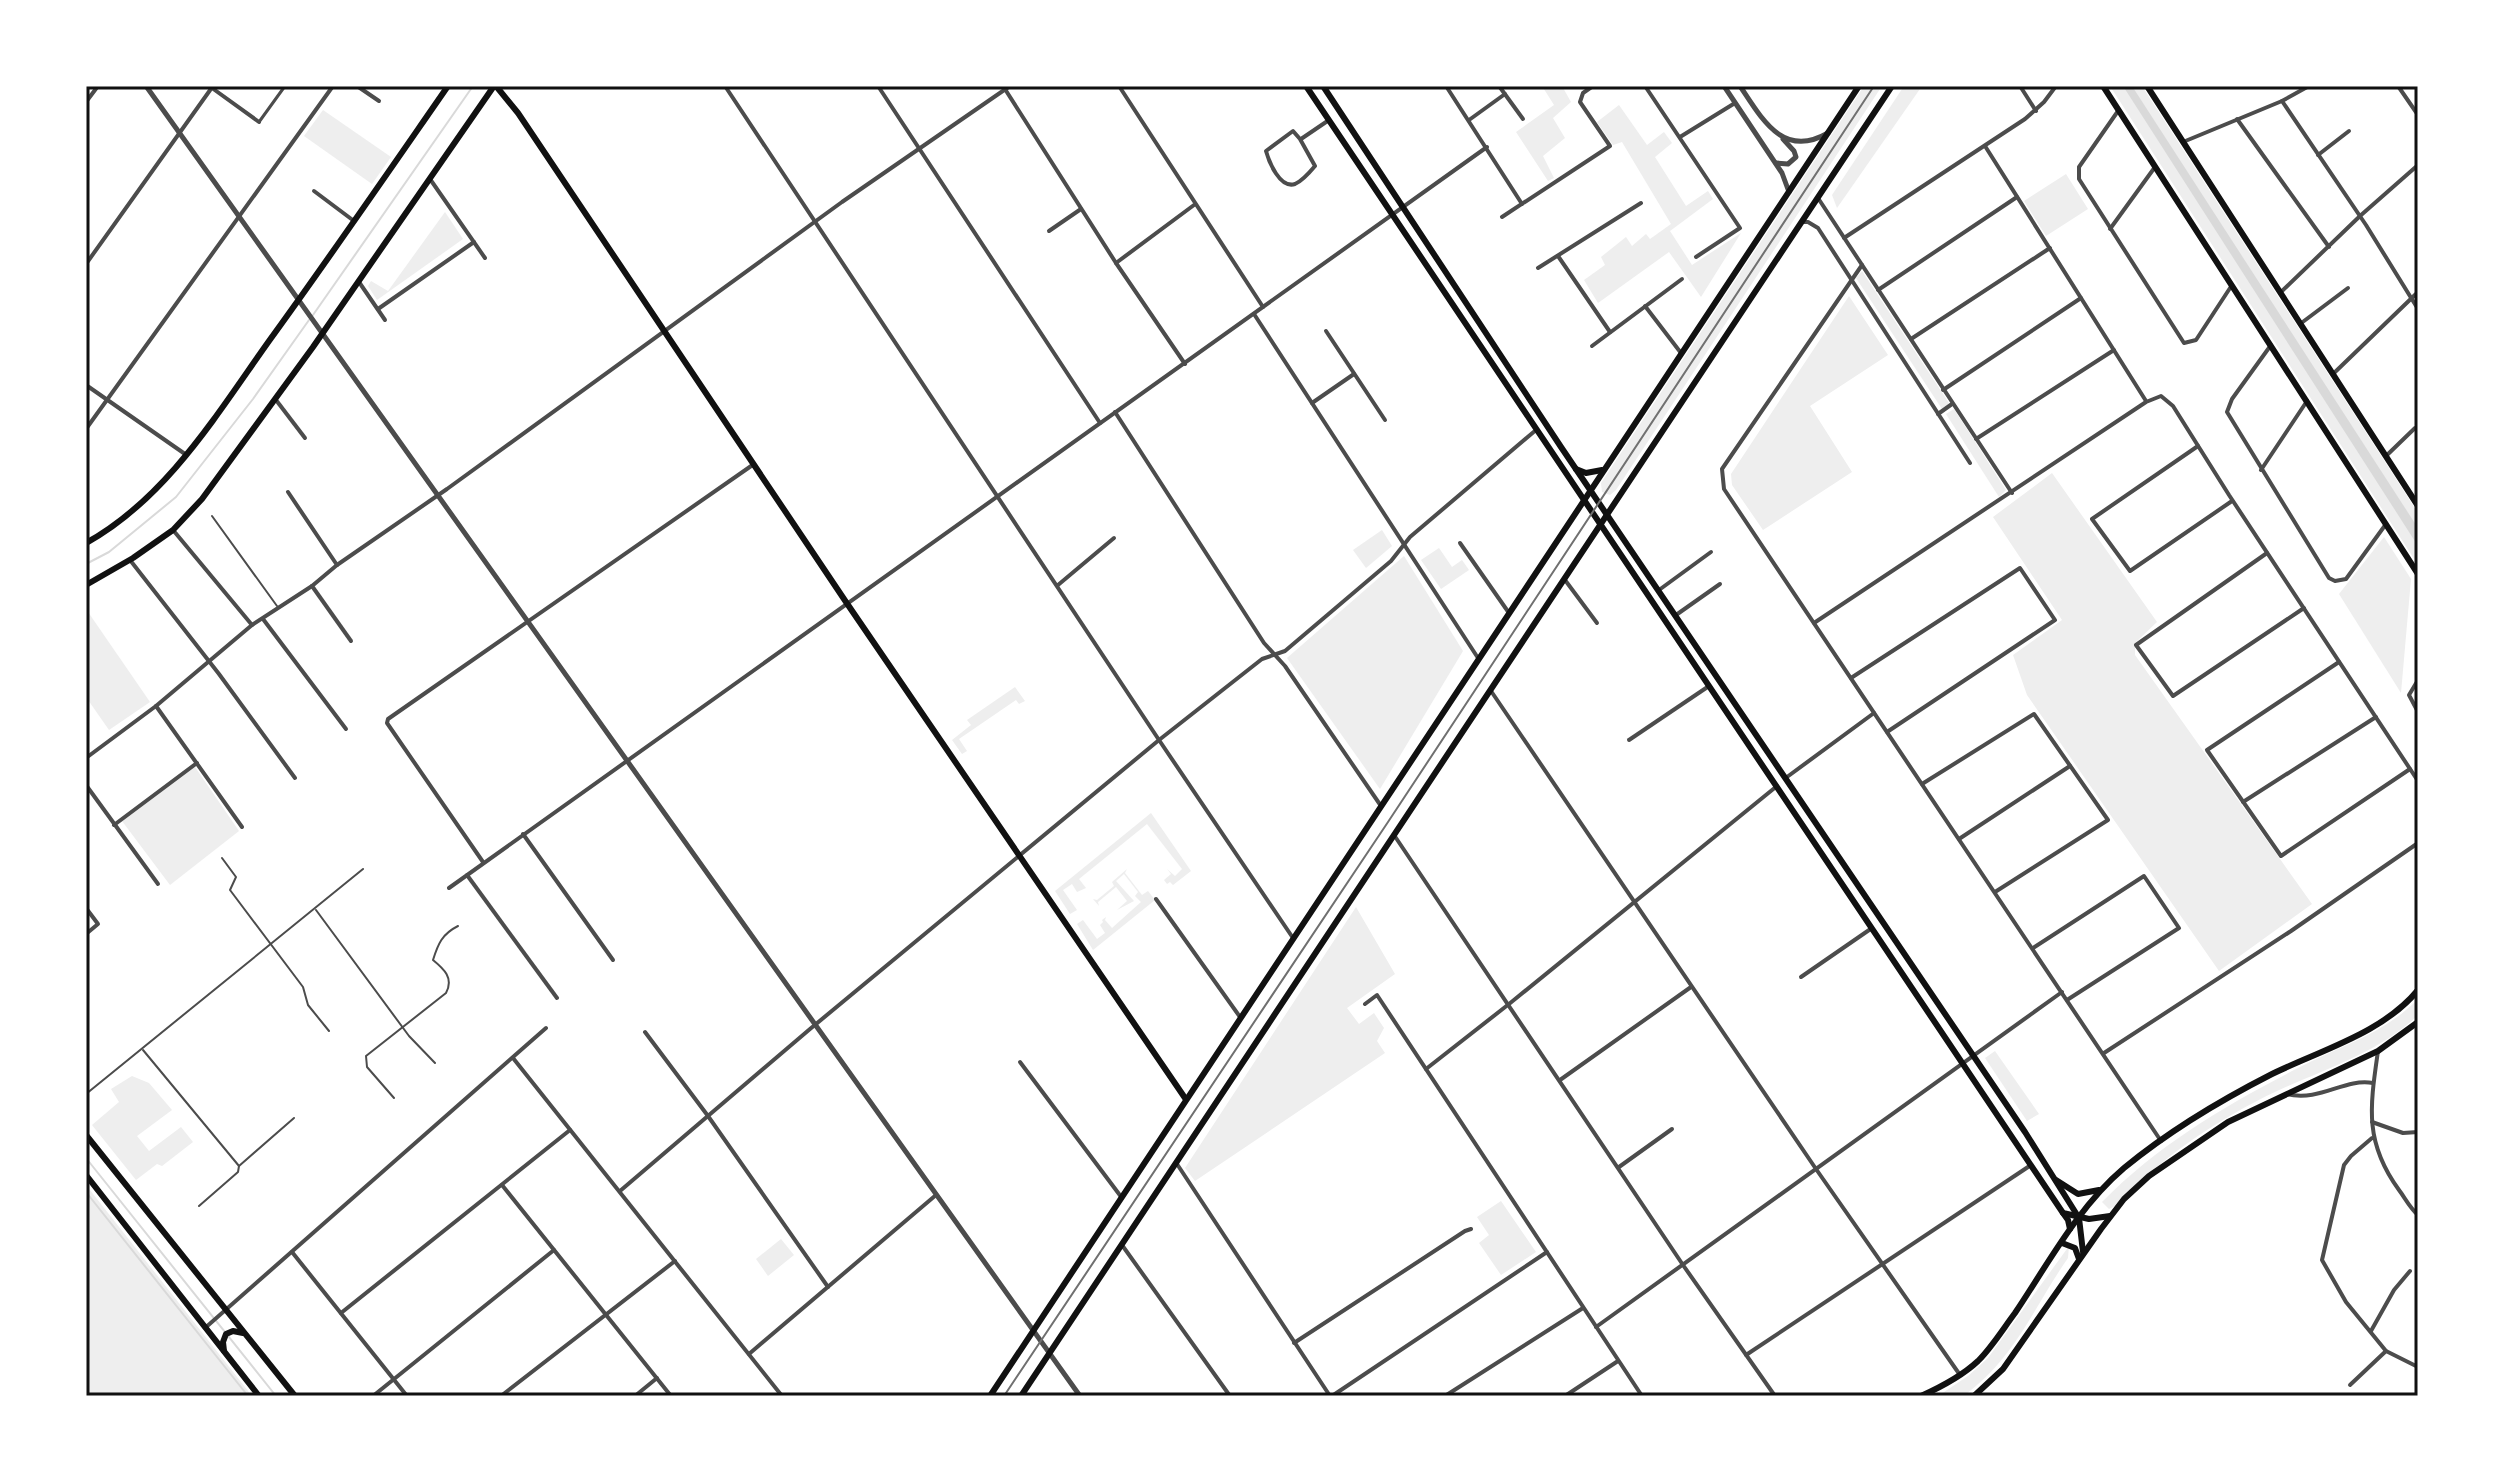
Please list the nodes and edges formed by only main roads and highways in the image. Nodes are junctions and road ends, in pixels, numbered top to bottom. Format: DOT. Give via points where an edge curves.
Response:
graph roads {
  1 [pos="448,86"];
  2 [pos="495,86"];
  3 [pos="1306,86"];
  4 [pos="1323,86"];
  5 [pos="1859,86"];
  6 [pos="1892,86"];
  7 [pos="2103,86"];
  8 [pos="2147,86"];
  9 [pos="1576,469"];
  10 [pos="1602,470"];
  11 [pos="1590,489"];
  12 [pos="1583,500"];
  13 [pos="2418,506"];
  14 [pos="1607,513"];
  15 [pos="1599,525"];
  16 [pos="86,543"];
  17 [pos="2418,574"];
  18 [pos="86,585"];
  19 [pos="2418,990"];
  20 [pos="2418,1022"];
  21 [pos="1185,1098"];
  22 [pos="86,1135"];
  23 [pos="86,1175"];
  24 [pos="2056,1180"];
  25 [pos="2102,1189"];
  26 [pos="2063,1213"];
  27 [pos="2110,1216"];
  28 [pos="2079,1218"];
  29 [pos="2070,1229"];
  30 [pos="2062,1243"];
  31 [pos="2083,1252"];
  32 [pos="2079,1259"];
  33 [pos="243,1333"];
  34 [pos="224,1351"];
  35 [pos="259,1396"];
  36 [pos="295,1396"];
  37 [pos="990,1396"];
  38 [pos="1021,1396"];
  39 [pos="1921,1396"];
  40 [pos="1974,1396"];
  1 -- 16 [label="main road" via="300,303 185,454 133,511"];
  2 -- 18 [label="main road" via="202,499 173,530"];
  2 -- 21 [label="main road"];
  3 -- 12 [label="main road"];
  4 -- 9 [label="main road"];
  5 -- 10 [label="main road"];
  6 -- 14 [label="main road"];
  7 -- 17 [label="main road"];
  8 -- 13 [label="main road"];
  9 -- 10 [label="main road"];
  9 -- 11 [label="main road"];
  10 -- 11 [label="main road"];
  11 -- 12 [label="main road"];
  11 -- 14 [label="main road"];
  12 -- 15 [label="main road"];
  12 -- 21 [label="main road"];
  14 -- 15 [label="main road"];
  14 -- 24 [label="main road"];
  15 -- 26 [label="main road"];
  15 -- 38 [label="main road"];
  19 -- 25 [label="main road" via="2388,1018 2243,1089 2161,1141"];
  20 -- 27 [label="main road" via="2378,1051 2228,1122 2137,1185"];
  21 -- 37 [label="main road"];
  22 -- 33 [label="main road"];
  23 -- 34 [label="main road"];
  24 -- 25 [label="main road" via="2078,1194"];
  24 -- 28 [label="main road"];
  25 -- 28 [label="main road"];
  26 -- 28 [label="main road"];
  26 -- 29 [label="main road"];
  27 -- 28 [label="main road"];
  27 -- 31 [label="main road"];
  28 -- 29 [label="main road"];
  28 -- 31 [label="main road"];
  29 -- 30 [label="main road"];
  30 -- 32 [label="main road" via="2075,1248"];
  30 -- 39 [label="main road" via="1988,1349 1960,1375"];
  31 -- 32 [label="main road"];
  32 -- 40 [label="main road" via="2011,1359"];
  33 -- 34 [label="main road" via="228,1332"];
  33 -- 36 [label="main road"];
  34 -- 35 [label="main road"];
}
